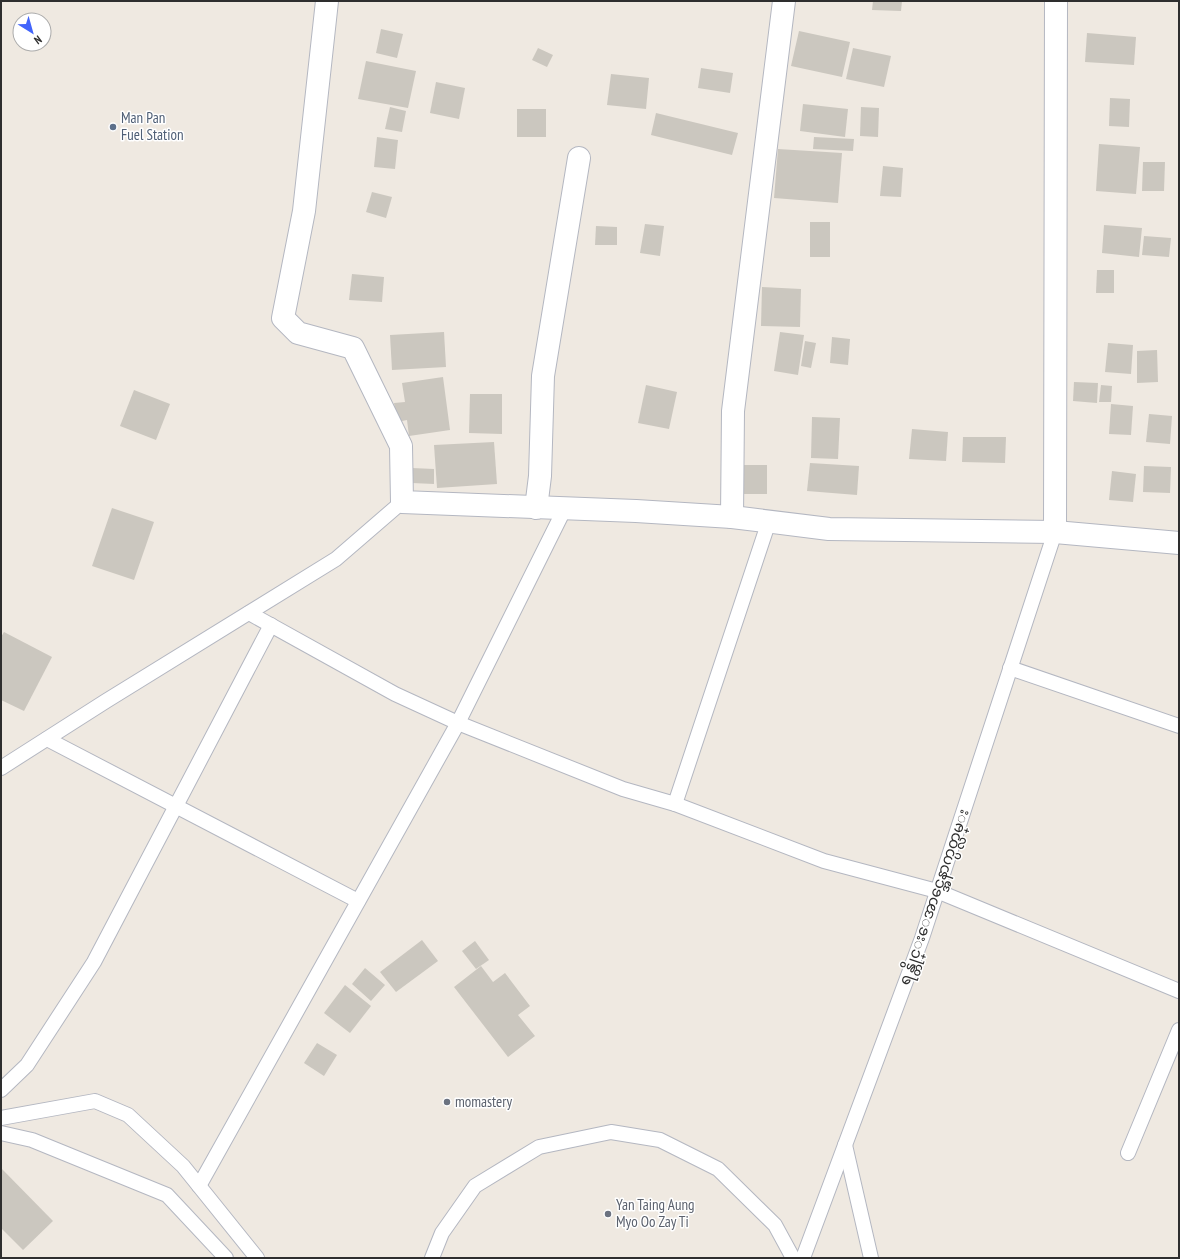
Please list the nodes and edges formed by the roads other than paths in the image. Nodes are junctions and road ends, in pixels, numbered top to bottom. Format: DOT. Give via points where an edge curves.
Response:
graph roads {
  1 [pos="327,1"];
  2 [pos="784,1"];
  3 [pos="1056,1"];
  4 [pos="579,158"];
  5 [pos="402,502"];
  6 [pos="536,508"];
  7 [pos="565,508"];
  8 [pos="732,516"];
  9 [pos="769,521"];
  10 [pos="1055,532"];
  11 [pos="1179,543"];
  12 [pos="249,613"];
  13 [pos="271,625"];
  14 [pos="1010,668"];
  15 [pos="458,723"];
  16 [pos="1179,726"];
  17 [pos="47,739"];
  18 [pos="1,768"];
  19 [pos="676,804"];
  20 [pos="177,806"];
  21 [pos="937,891"];
  22 [pos="358,901"];
  23 [pos="1179,991"];
  24 [pos="1179,1030"];
  25 [pos="1,1090"];
  26 [pos="1,1118"];
  27 [pos="1,1133"];
  28 [pos="845,1145"];
  29 [pos="1128,1153"];
  30 [pos="199,1186"];
  31 [pos="226,1258"];
  32 [pos="257,1258"];
  33 [pos="432,1258"];
  34 [pos="793,1258"];
  35 [pos="803,1258"];
  36 [pos="871,1258"];
  1 -- 5 [label="street" via="304,211 283,318 298,333 354,348 401,446"];
  2 -- 8 [label="street" via="733,411"];
  3 -- 10 [label="street"];
  4 -- 6 [label="street" via="544,376 540,476"];
  5 -- 6 [label="street"];
  5 -- 12 [label="lane" via="336,559"];
  6 -- 7 [label="street"];
  7 -- 8 [label="street"];
  7 -- 15 [label="lane"];
  8 -- 9 [label="street"];
  9 -- 10 [label="street" via="829,529"];
  9 -- 19 [label="lane"];
  10 -- 11 [label="street"];
  10 -- 14 [label="lane, ရန္တိုင္းေအာင္အေနာက္ပတ္လမ္း"];
  12 -- 13 [label="lane"];
  12 -- 17 [label="lane"];
  13 -- 15 [label="lane" via="394,694"];
  13 -- 20 [label="lane"];
  14 -- 16 [label="lane"];
  14 -- 21 [label="lane, ရန္တိုင္းေအာင္အေနာက္ပတ္လမ္း"];
  15 -- 19 [label="lane" via="623,789"];
  15 -- 22 [label="lane"];
  17 -- 18 [label="lane"];
  17 -- 20 [label="lane"];
  19 -- 21 [label="lane" via="824,861"];
  20 -- 22 [label="lane"];
  20 -- 25 [label="lane" via="94,962 27,1065"];
  21 -- 23 [label="lane"];
  21 -- 28 [label="lane, ရန္တိုင္းေအာင္အေနာက္ပတ္လမ္း"];
  22 -- 30 [label="lane"];
  24 -- 29 [label="lane"];
  26 -- 30 [label="lane" via="95,1101 128,1115 183,1166"];
  27 -- 31 [label="lane" via="32,1140 167,1195"];
  28 -- 35 [label="lane, ရန္တိုင္းေအာင္အေနာက္ပတ္လမ္း"];
  28 -- 36 [label="lane"];
  30 -- 32 [label="lane"];
  33 -- 34 [label="lane" via="442,1233 475,1186 539,1147 611,1132 660,1140 718,1169 775,1225"];
}
